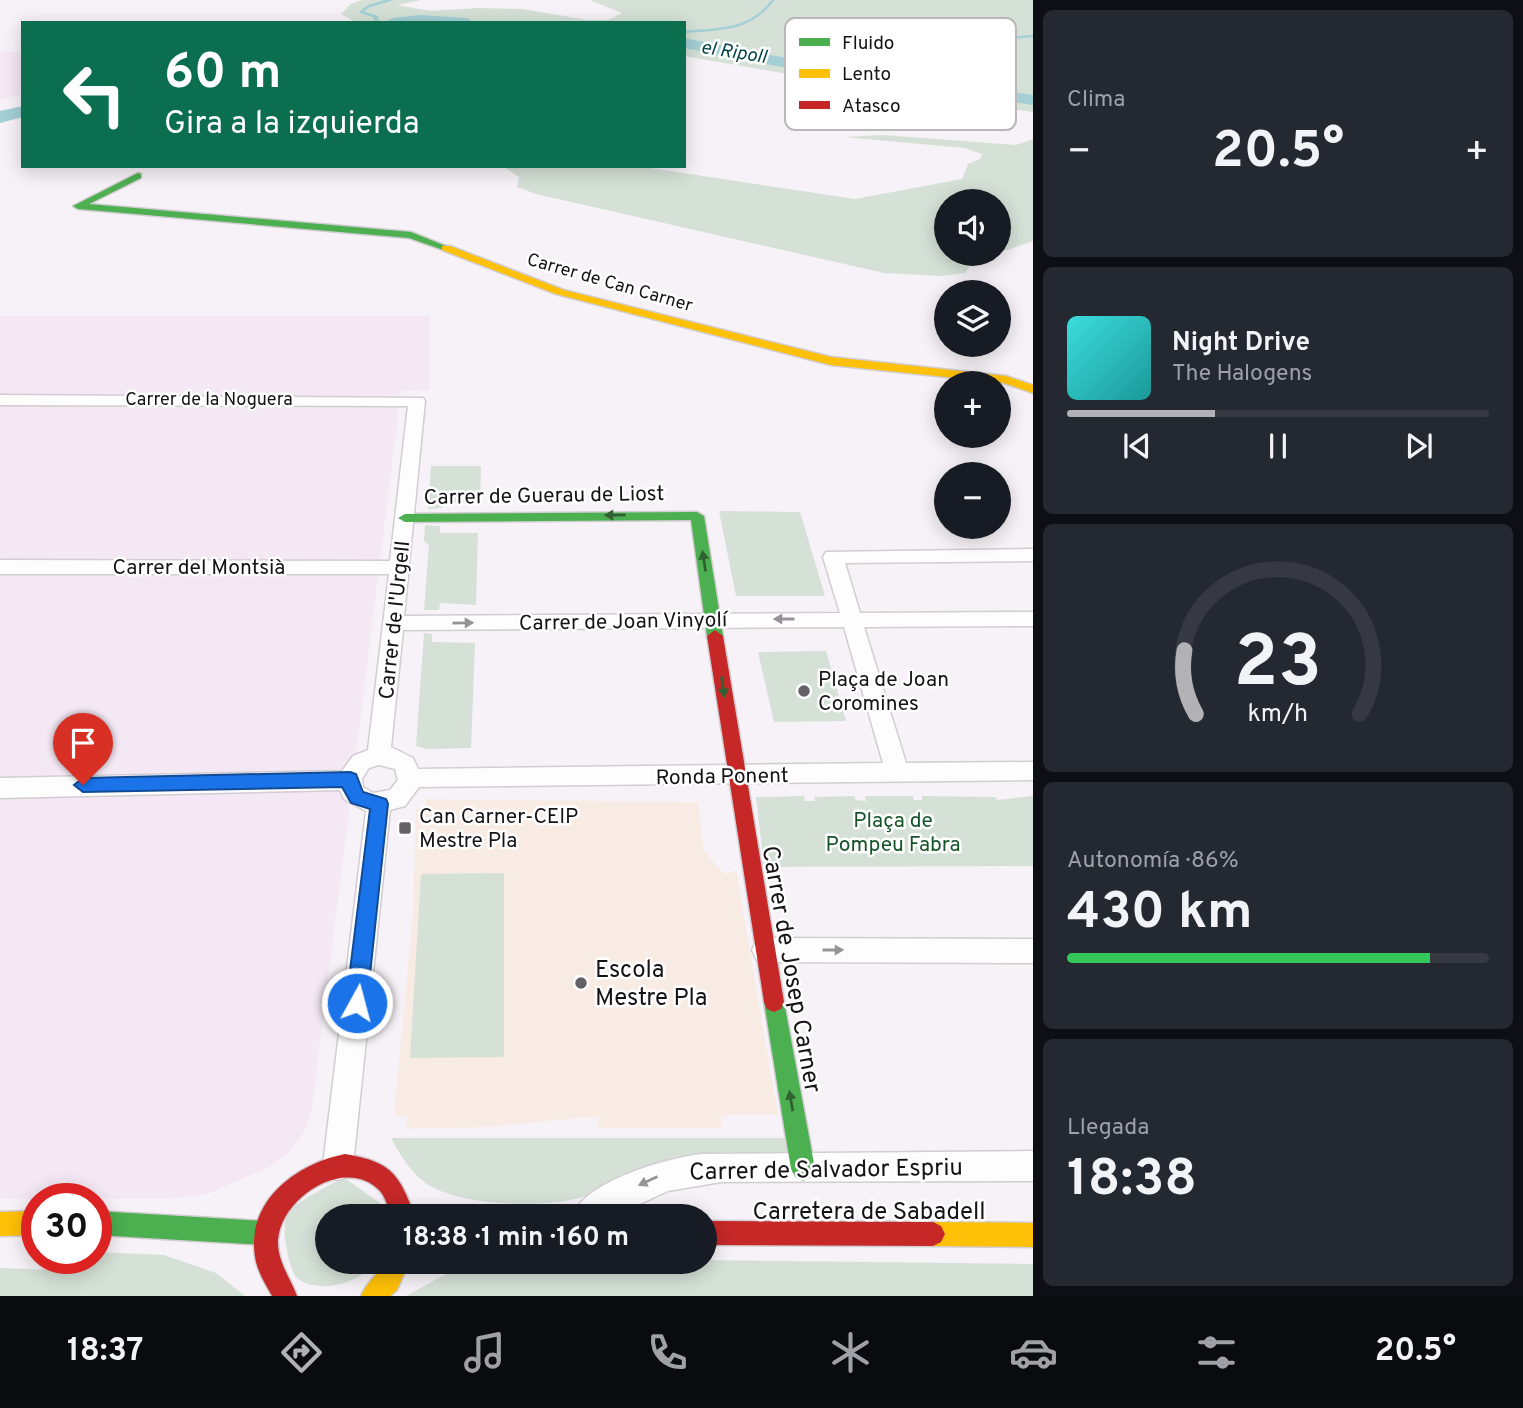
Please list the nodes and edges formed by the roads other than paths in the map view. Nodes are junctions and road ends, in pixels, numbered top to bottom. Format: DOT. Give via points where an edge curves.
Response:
graph roads {
  1 [pos="138,176"];
  2 [pos="1033,389"];
  3 [pos="0,400"];
  4 [pos="417,401"];
  5 [pos="684,514"];
  6 [pos="405,518"];
  7 [pos="1033,555"];
  8 [pos="0,567"];
  9 [pos="399,568"];
  10 [pos="852,619"];
  11 [pos="713,620"];
  12 [pos="1033,620"];
  13 [pos="395,623"];
  14 [pos="379,755"];
  15 [pos="1033,771"];
  16 [pos="898,774"];
  17 [pos="736,777"];
  18 [pos="410,778"];
  19 [pos="350,779"];
  20 [pos="0,788"];
  21 [pos="379,804"];
  22 [pos="765,950"];
  23 [pos="1033,951"];
  24 [pos="338,1165"];
  25 [pos="1033,1166"];
  26 [pos="803,1169"];
  27 [pos="400,1204"];
  28 [pos="605,1204"];
  29 [pos="21,1223"];
  30 [pos="0,1224"];
  31 [pos="112,1224"];
  32 [pos="266,1233"];
  33 [pos="717,1233"];
  34 [pos="1033,1235"];
  35 [pos="391,1274"];
  36 [pos="285,1296"];
  37 [pos="373,1296"];
  1 -- 2 [label="street, Carrer de Can Carner" via="78,206 411,234 560,292 831,361 1006,380"];
  3 -- 4 [label="street, Carrer de la Noguera"];
  4 -- 6 [label="street, Carrer de l'Urgell"];
  5 -- 6 [label="street, Carrer de Guerau de Liost, one-way"];
  11 -- 5 [label="street, Carrer de Josep Carner, one-way" via="697,516"];
  6 -- 9 [label="street, Carrer de l'Urgell"];
  7 -- 10 [label="street" via="833,557"];
  8 -- 9 [label="street, Carrer del Montsià"];
  9 -- 13 [label="street, Carrer de l'Urgell"];
  10 -- 11 [label="street, Carrer de Joan Vinyolí, one-way"];
  10 -- 12 [label="street, Carrer de Joan Vinyolí"];
  10 -- 16 [label="street"];
  13 -- 11 [label="street, Carrer de Joan Vinyolí, one-way"];
  11 -- 17 [label="street, Carrer de Josep Carner, one-way"];
  13 -- 14 [label="street, Carrer de l'Urgell"];
  14 -- 18 [label="street" via="399,760 409,769"];
  14 -- 19 [label="street" via="361,762"];
  15 -- 16 [label="street, Ronda Ponent"];
  16 -- 17 [label="street, Ronda Ponent"];
  17 -- 18 [label="street, Ronda Ponent"];
  17 -- 22 [label="street, Carrer de Josep Carner"];
  18 -- 21 [label="street" via="404,794"];
  19 -- 20 [label="street"];
  19 -- 21 [label="street" via="358,798"];
  21 -- 24 [label="street"];
  22 -- 23 [label="street, one-way"];
  26 -- 22 [label="street, Carrer de Josep Carner, one-way"];
  24 -- 27 [label="street" via="371,1170 386,1181"];
  24 -- 32 [label="street" via="300,1179 280,1200"];
  25 -- 26 [label="street, Carrer de Salvador Espriu"];
  26 -- 28 [label="street, Carrer de Salvador Espriu, one-way" via="721,1167 657,1176"];
  29 -- 30 [label="street"];
  31 -- 32 [label="street"];
  32 -- 36 [label="street" via="266,1258 273,1281"];
  33 -- 34 [label="street, Carretera de Sabadell"];
  35 -- 37 [label="street"];
}
